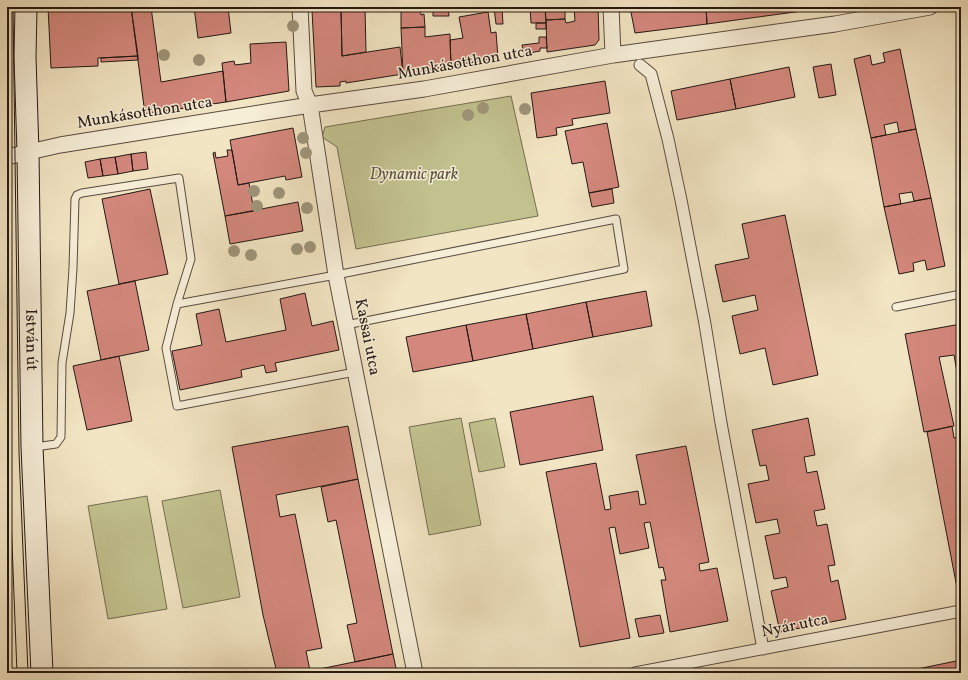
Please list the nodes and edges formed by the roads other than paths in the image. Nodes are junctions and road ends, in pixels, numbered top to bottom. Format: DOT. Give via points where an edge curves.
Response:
graph roads {
  1 [pos="26,7"];
  2 [pos="300,7"];
  3 [pos="611,7"];
  4 [pos="930,7"];
  5 [pos="613,55"];
  6 [pos="640,65"];
  7 [pos="310,105"];
  8 [pos="28,152"];
  9 [pos="7,157"];
  10 [pos="336,275"];
  11 [pos="961,294"];
  12 [pos="177,304"];
  13 [pos="896,307"];
  14 [pos="346,325"];
  15 [pos="355,372"];
  16 [pos="32,447"];
  17 [pos="961,611"];
  18 [pos="763,648"];
  19 [pos="42,673"];
  20 [pos="415,673"];
  21 [pos="634,673"];
  1 -- 8 [label="main road, István út"];
  2 -- 7 [label="street, Kassai utca" via="304,91"];
  3 -- 5 [label="street"];
  4 -- 5 [label="street, Munkásotthon utca" via="835,24"];
  5 -- 7 [label="street, Munkásotthon utca" via="424,89"];
  6 -- 18 [label="street" via="651,74 681,200"];
  7 -- 8 [label="street, Munkásotthon utca"];
  7 -- 10 [label="street, Kassai utca"];
  8 -- 9 [label="street, Munkásotthon utca"];
  8 -- 16 [label="main road, István út"];
  10 -- 12 [label="lane"];
  10 -- 14 [label="street, Kassai utca"];
  10 -- 14 [label="lane" via="616,219 624,269"];
  11 -- 13 [label="lane"];
  12 -- 15 [label="lane" via="166,348 177,406"];
  12 -- 16 [label="lane" via="192,259 179,178 77,195 70,313 62,363 61,437 56,444"];
  14 -- 15 [label="street, Kassai utca"];
  15 -- 20 [label="street, Kassai utca"];
  16 -- 19 [label="main road, István út"];
  17 -- 18 [label="street, Nyár utca"];
  18 -- 21 [label="street, Nyár utca"];
}
